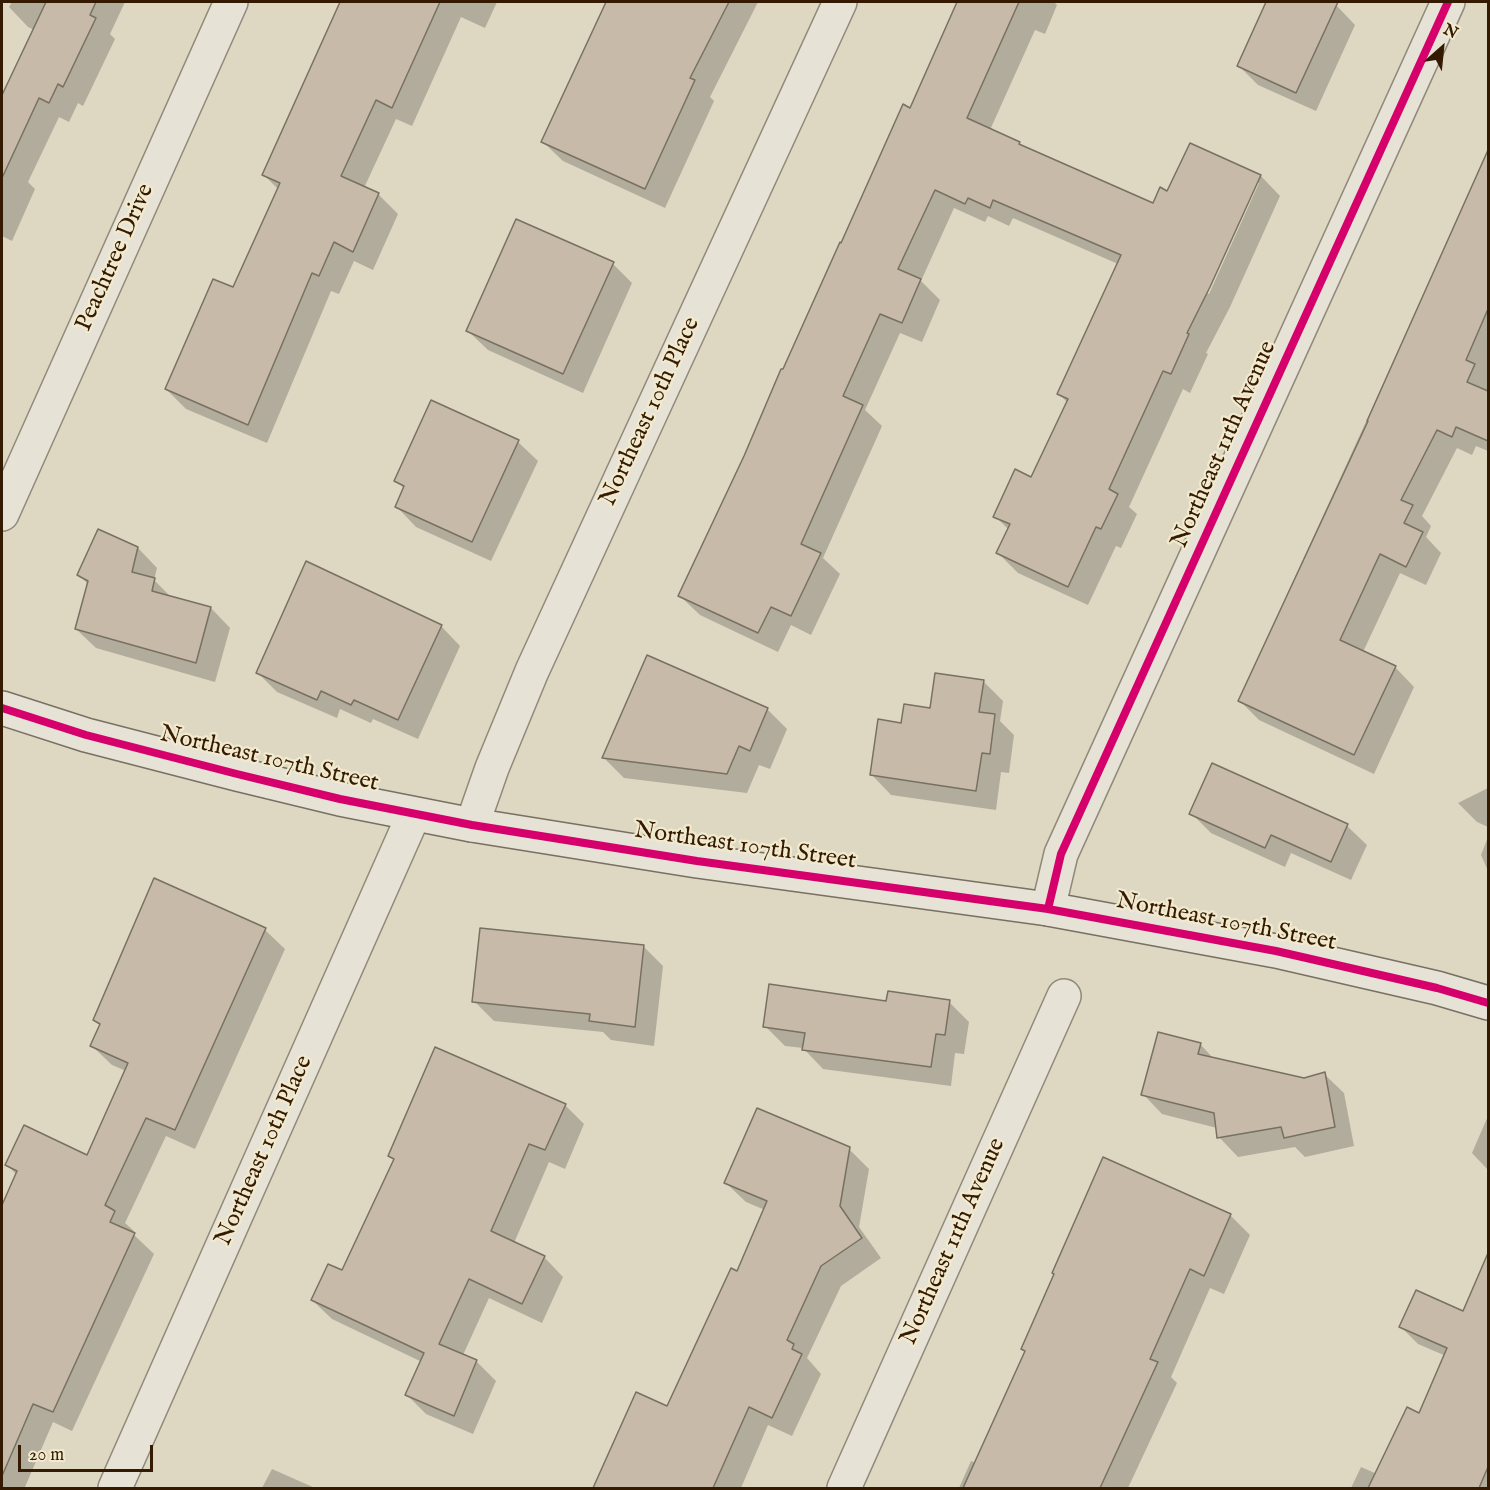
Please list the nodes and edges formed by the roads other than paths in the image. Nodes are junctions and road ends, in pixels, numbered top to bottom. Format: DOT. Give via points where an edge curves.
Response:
graph roads {
  1 [pos="231,2"];
  2 [pos="840,2"];
  3 [pos="1448,2"];
  4 [pos="2,514"];
  5 [pos="2,708"];
  6 [pos="414,814"];
  7 [pos="472,825"];
  8 [pos="1048,909"];
  9 [pos="1064,996"];
  10 [pos="1488,1003"];
  11 [pos="115,1488"];
  12 [pos="844,1488"];
  1 -- 4 [label="street, Peachtree Drive"];
  2 -- 7 [label="street, Northeast 10th Place" via="532,671"];
  3 -- 8 [label="street, Northeast 11th Avenue" via="1061,854"];
  5 -- 6 [label="street, Northeast 107th Street" via="86,735 237,774"];
  6 -- 7 [label="street, Northeast 107th Street"];
  6 -- 11 [label="street, Northeast 10th Place"];
  7 -- 8 [label="street, Northeast 107th Street"];
  8 -- 10 [label="street, Northeast 107th Street" via="1276,951"];
  9 -- 12 [label="street, Northeast 11th Avenue"];
}
